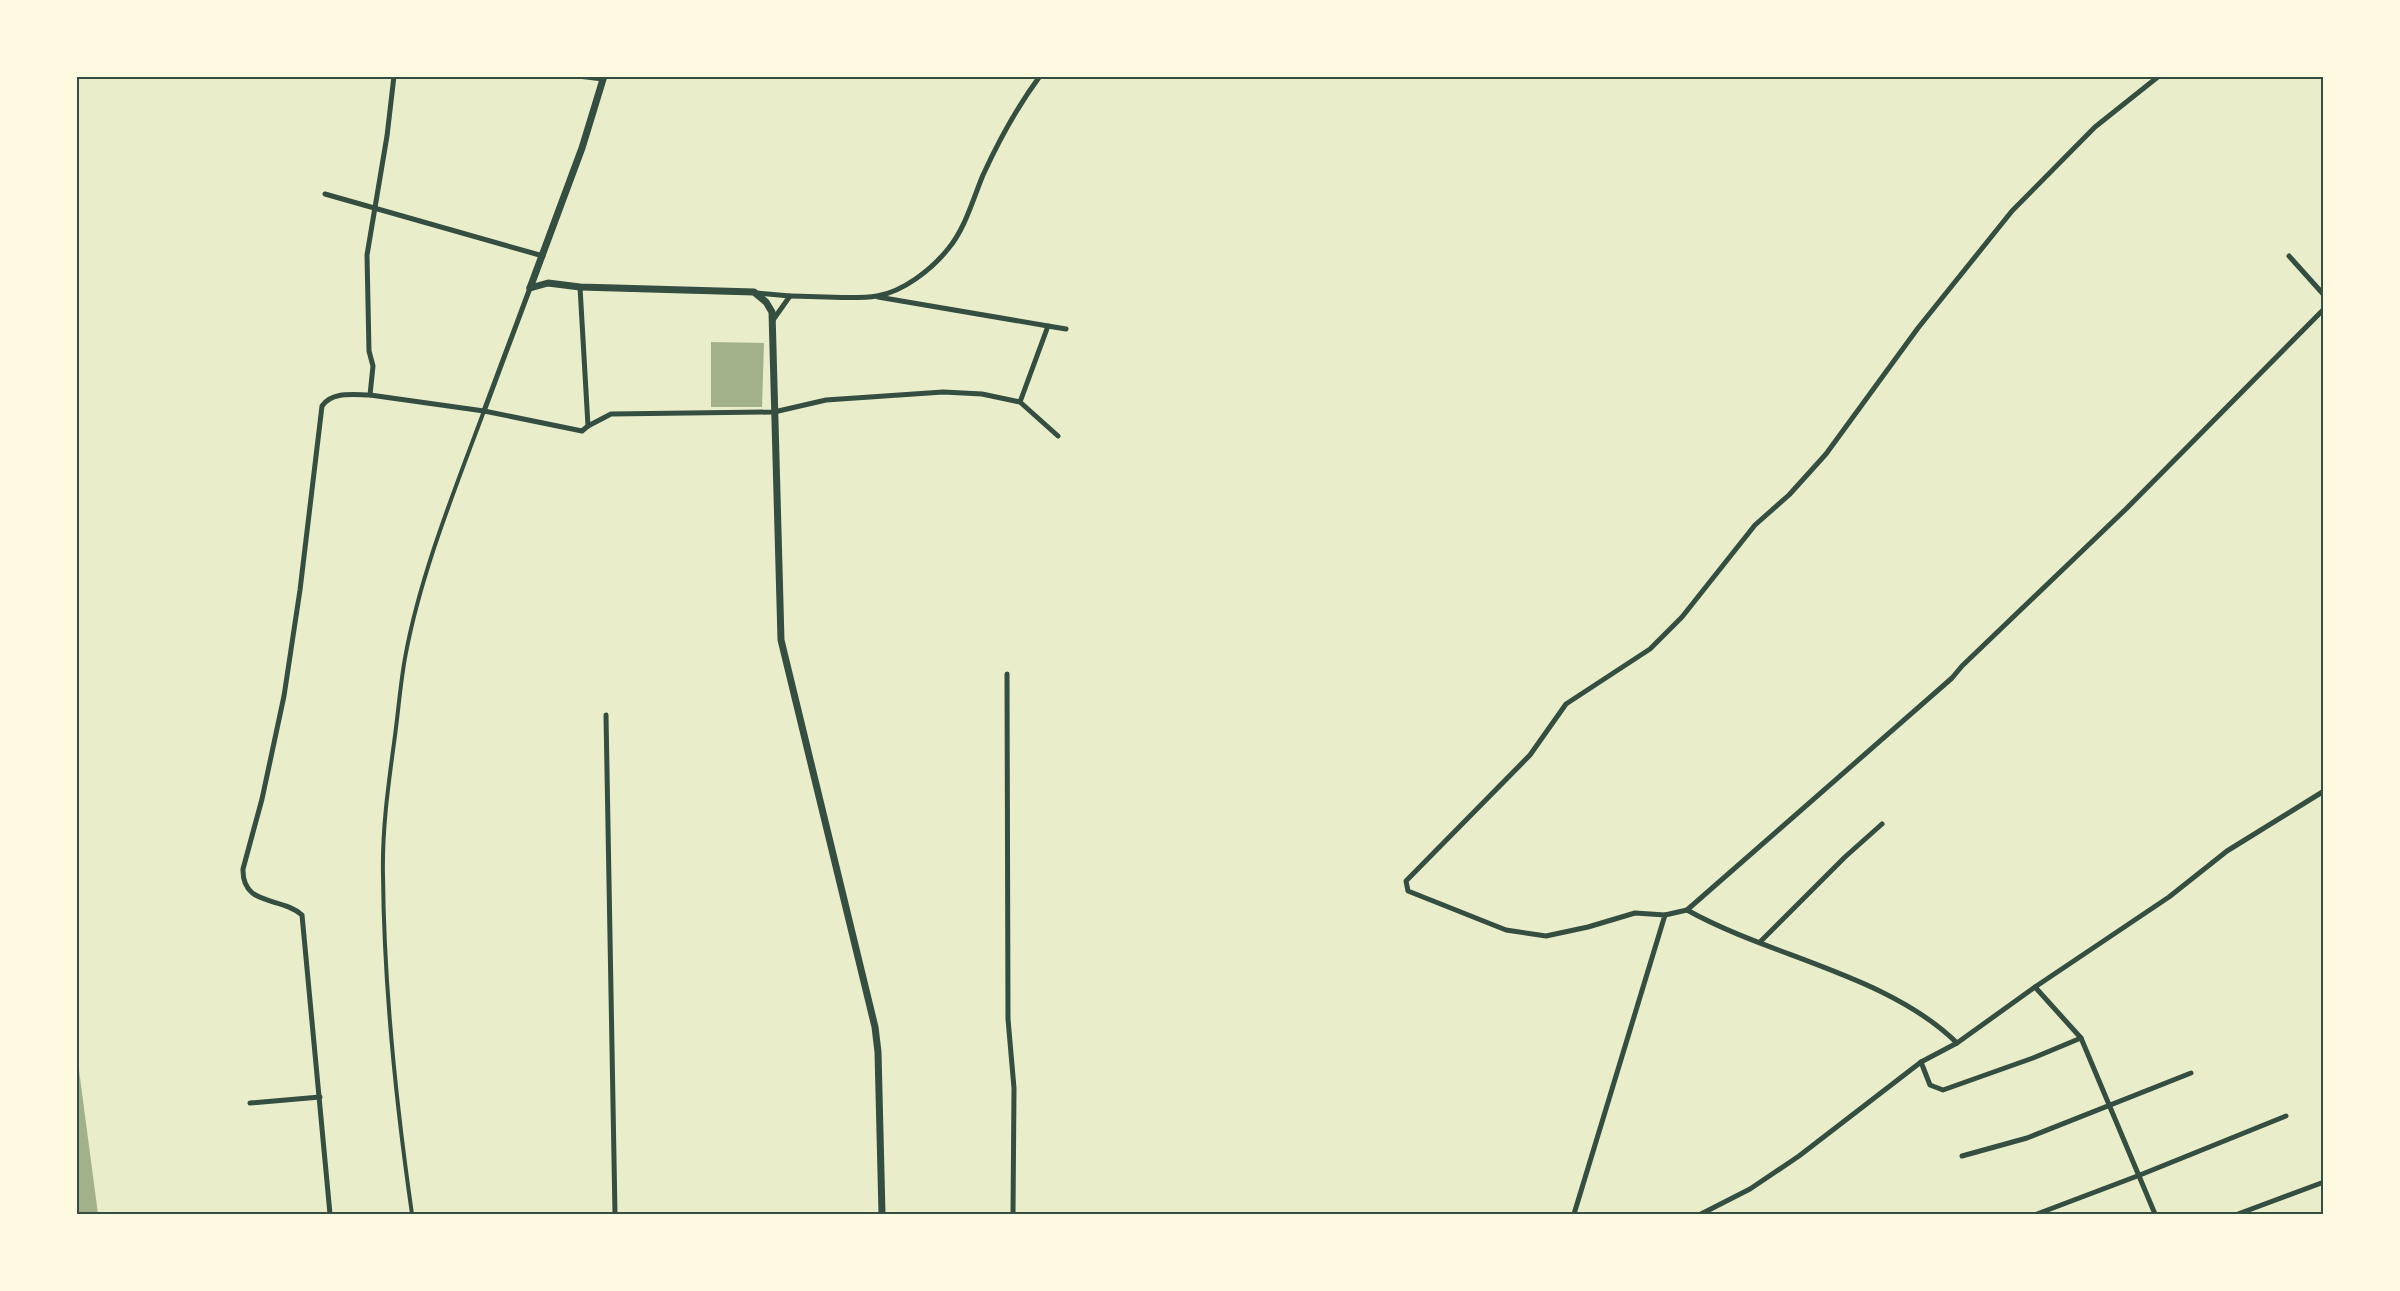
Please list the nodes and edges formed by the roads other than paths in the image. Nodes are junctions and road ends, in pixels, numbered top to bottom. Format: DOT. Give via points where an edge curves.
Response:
graph roads {
  1 [pos="394,76"];
  2 [pos="578,76"];
  3 [pos="1040,76"];
  4 [pos="2158,76"];
  5 [pos="603,78"];
  6 [pos="325,194"];
  7 [pos="376,207"];
  8 [pos="543,256"];
  9 [pos="2289,256"];
  10 [pos="580,287"];
  11 [pos="530,288"];
  12 [pos="753,292"];
  13 [pos="2324,295"];
  14 [pos="790,296"];
  15 [pos="876,296"];
  16 [pos="2324,309"];
  17 [pos="773,320"];
  18 [pos="1048,326"];
  19 [pos="1066,329"];
  20 [pos="370,394"];
  21 [pos="1020,402"];
  22 [pos="484,411"];
  23 [pos="774,412"];
  24 [pos="588,426"];
  25 [pos="1058,436"];
  26 [pos="1007,674"];
  27 [pos="606,715"];
  28 [pos="2324,790"];
  29 [pos="1882,824"];
  30 [pos="1687,910"];
  31 [pos="1665,915"];
  32 [pos="1760,942"];
  33 [pos="2035,987"];
  34 [pos="2081,1038"];
  35 [pos="1957,1043"];
  36 [pos="1921,1062"];
  37 [pos="2191,1073"];
  38 [pos="320,1097"];
  39 [pos="250,1103"];
  40 [pos="2109,1105"];
  41 [pos="2286,1116"];
  42 [pos="1962,1156"];
  43 [pos="2140,1175"];
  44 [pos="2324,1182"];
  45 [pos="330,1215"];
  46 [pos="412,1215"];
  47 [pos="615,1215"];
  48 [pos="882,1215"];
  49 [pos="1013,1215"];
  50 [pos="1574,1215"];
  51 [pos="1701,1215"];
  52 [pos="2037,1215"];
  53 [pos="2155,1215"];
  54 [pos="2238,1215"];
  1 -- 7 [label="street"];
  2 -- 5 [label="street"];
  3 -- 15 [label="street" via="1018,105 949,248 895,291"];
  4 -- 31 [label="street" via="2096,127 2012,211 1918,328 1827,454 1755,525 1682,617 1650,649 1566,704 1530,755 1406,881 1408,891 1506,930 1546,936 1635,913"];
  5 -- 8 [label="street"];
  6 -- 7 [label="street"];
  7 -- 8 [label="street"];
  7 -- 20 [label="street" via="368,255 369,351 373,366"];
  8 -- 11 [label="street"];
  9 -- 13 [label="street"];
  10 -- 11 [label="street" via="548,283"];
  10 -- 12 [label="street"];
  10 -- 24 [label="street"];
  11 -- 22 [label="street"];
  12 -- 14 [label="street"];
  12 -- 17 [label="street" via="766,302"];
  14 -- 15 [label="street"];
  14 -- 17 [label="street"];
  15 -- 18 [label="street"];
  16 -- 30 [label="street" via="1952,678"];
  17 -- 23 [label="street"];
  18 -- 19 [label="street"];
  18 -- 21 [label="street"];
  20 -- 22 [label="street"];
  20 -- 38 [label="street" via="336,396 322,406 284,696 243,869 243,880 250,892 294,908 302,915"];
  21 -- 23 [label="street" via="982,394 943,392 826,400"];
  21 -- 25 [label="street"];
  22 -- 24 [label="street" via="582,431"];
  22 -- 46 [label="street" via="419,599 405,657 385,812 383,874 388,984"];
  23 -- 24 [label="street" via="611,414"];
  23 -- 48 [label="street" via="781,640 875,1028"];
  26 -- 49 [label="street"];
  27 -- 47 [label="street"];
  28 -- 33 [label="street" via="2227,850 2169,897"];
  29 -- 32 [label="street"];
  30 -- 31 [label="street"];
  30 -- 32 [label="street"];
  31 -- 50 [label="street"];
  32 -- 35 [label="street" via="1906,1006 1940,1026"];
  33 -- 34 [label="street"];
  33 -- 35 [label="street"];
  34 -- 36 [label="street" via="1943,1090 1930,1085"];
  34 -- 40 [label="street"];
  35 -- 36 [label="street"];
  36 -- 51 [label="street" via="1799,1156"];
  37 -- 40 [label="street"];
  38 -- 39 [label="street"];
  38 -- 45 [label="street"];
  40 -- 42 [label="street" via="2027,1138"];
  40 -- 43 [label="street"];
  41 -- 43 [label="street"];
  43 -- 52 [label="street"];
  43 -- 53 [label="street"];
  44 -- 54 [label="street"];
}
